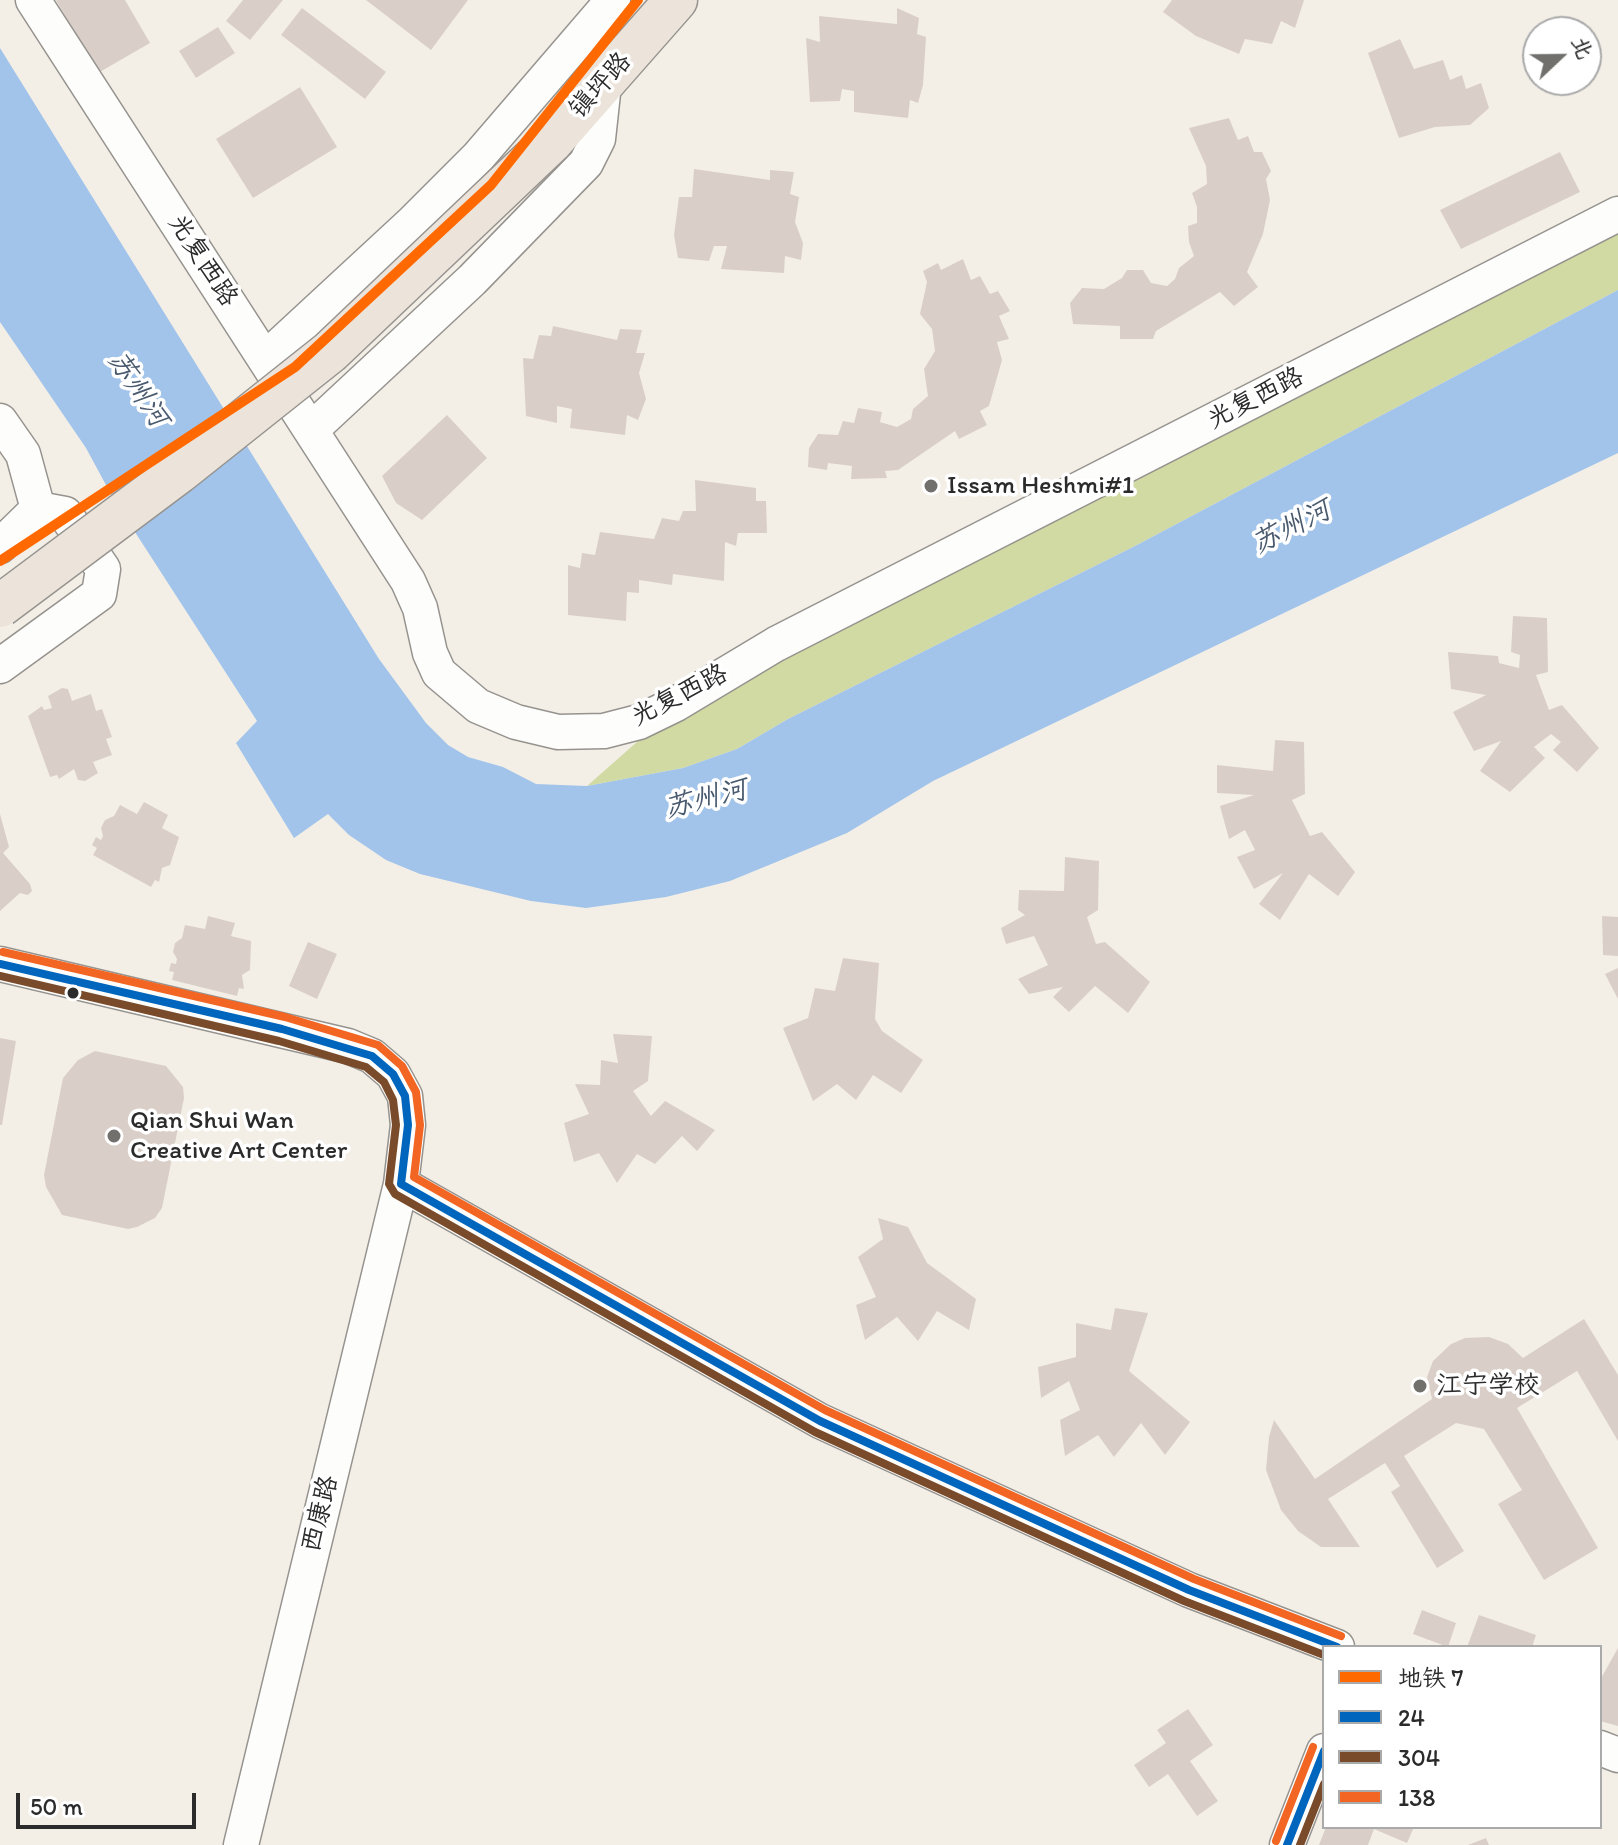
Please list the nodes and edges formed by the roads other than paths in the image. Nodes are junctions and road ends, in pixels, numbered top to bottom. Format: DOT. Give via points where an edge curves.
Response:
graph roads {
  1 [pos="33,0"];
  2 [pos="613,0"];
  3 [pos="676,0"];
  4 [pos="604,84"];
  5 [pos="1618,214"];
  6 [pos="265,359"];
  7 [pos="0,421"];
  8 [pos="311,430"];
  9 [pos="38,509"];
  10 [pos="0,546"];
  11 [pos="0,606"];
  12 [pos="0,666"];
  13 [pos="0,964"];
  14 [pos="401,1184"];
  15 [pos="1332,1645"];
  16 [pos="1322,1756"];
  17 [pos="241,1845"];
  18 [pos="1287,1845"];
  1 -- 6 [label="street, 光复西路"];
  2 -- 6 [label="street" via="478,157"];
  3 -- 4 [label="main road, 镇坪路"];
  4 -- 8 [label="street" via="598,139 586,163 472,280"];
  4 -- 11 [label="main road, 镇坪路, bridge" via="551,142 330,352"];
  5 -- 8 [label="street, 光复西路" via="776,644 676,704 604,731 558,732 516,722 478,706 439,673 408,581"];
  6 -- 8 [label="street, 光复西路"];
  7 -- 9 [label="street" via="23,454"];
  9 -- 10 [label="street"];
  9 -- 12 [label="street" via="65,514 103,569 99,594"];
  13 -- 14 [label="street, 西康路" via="282,1029 372,1056 393,1074 405,1096 408,1125"];
  14 -- 15 [label="street" via="820,1421 1189,1590"];
  14 -- 17 [label="street, 西康路"];
  16 -- 18 [label="street"];
}
